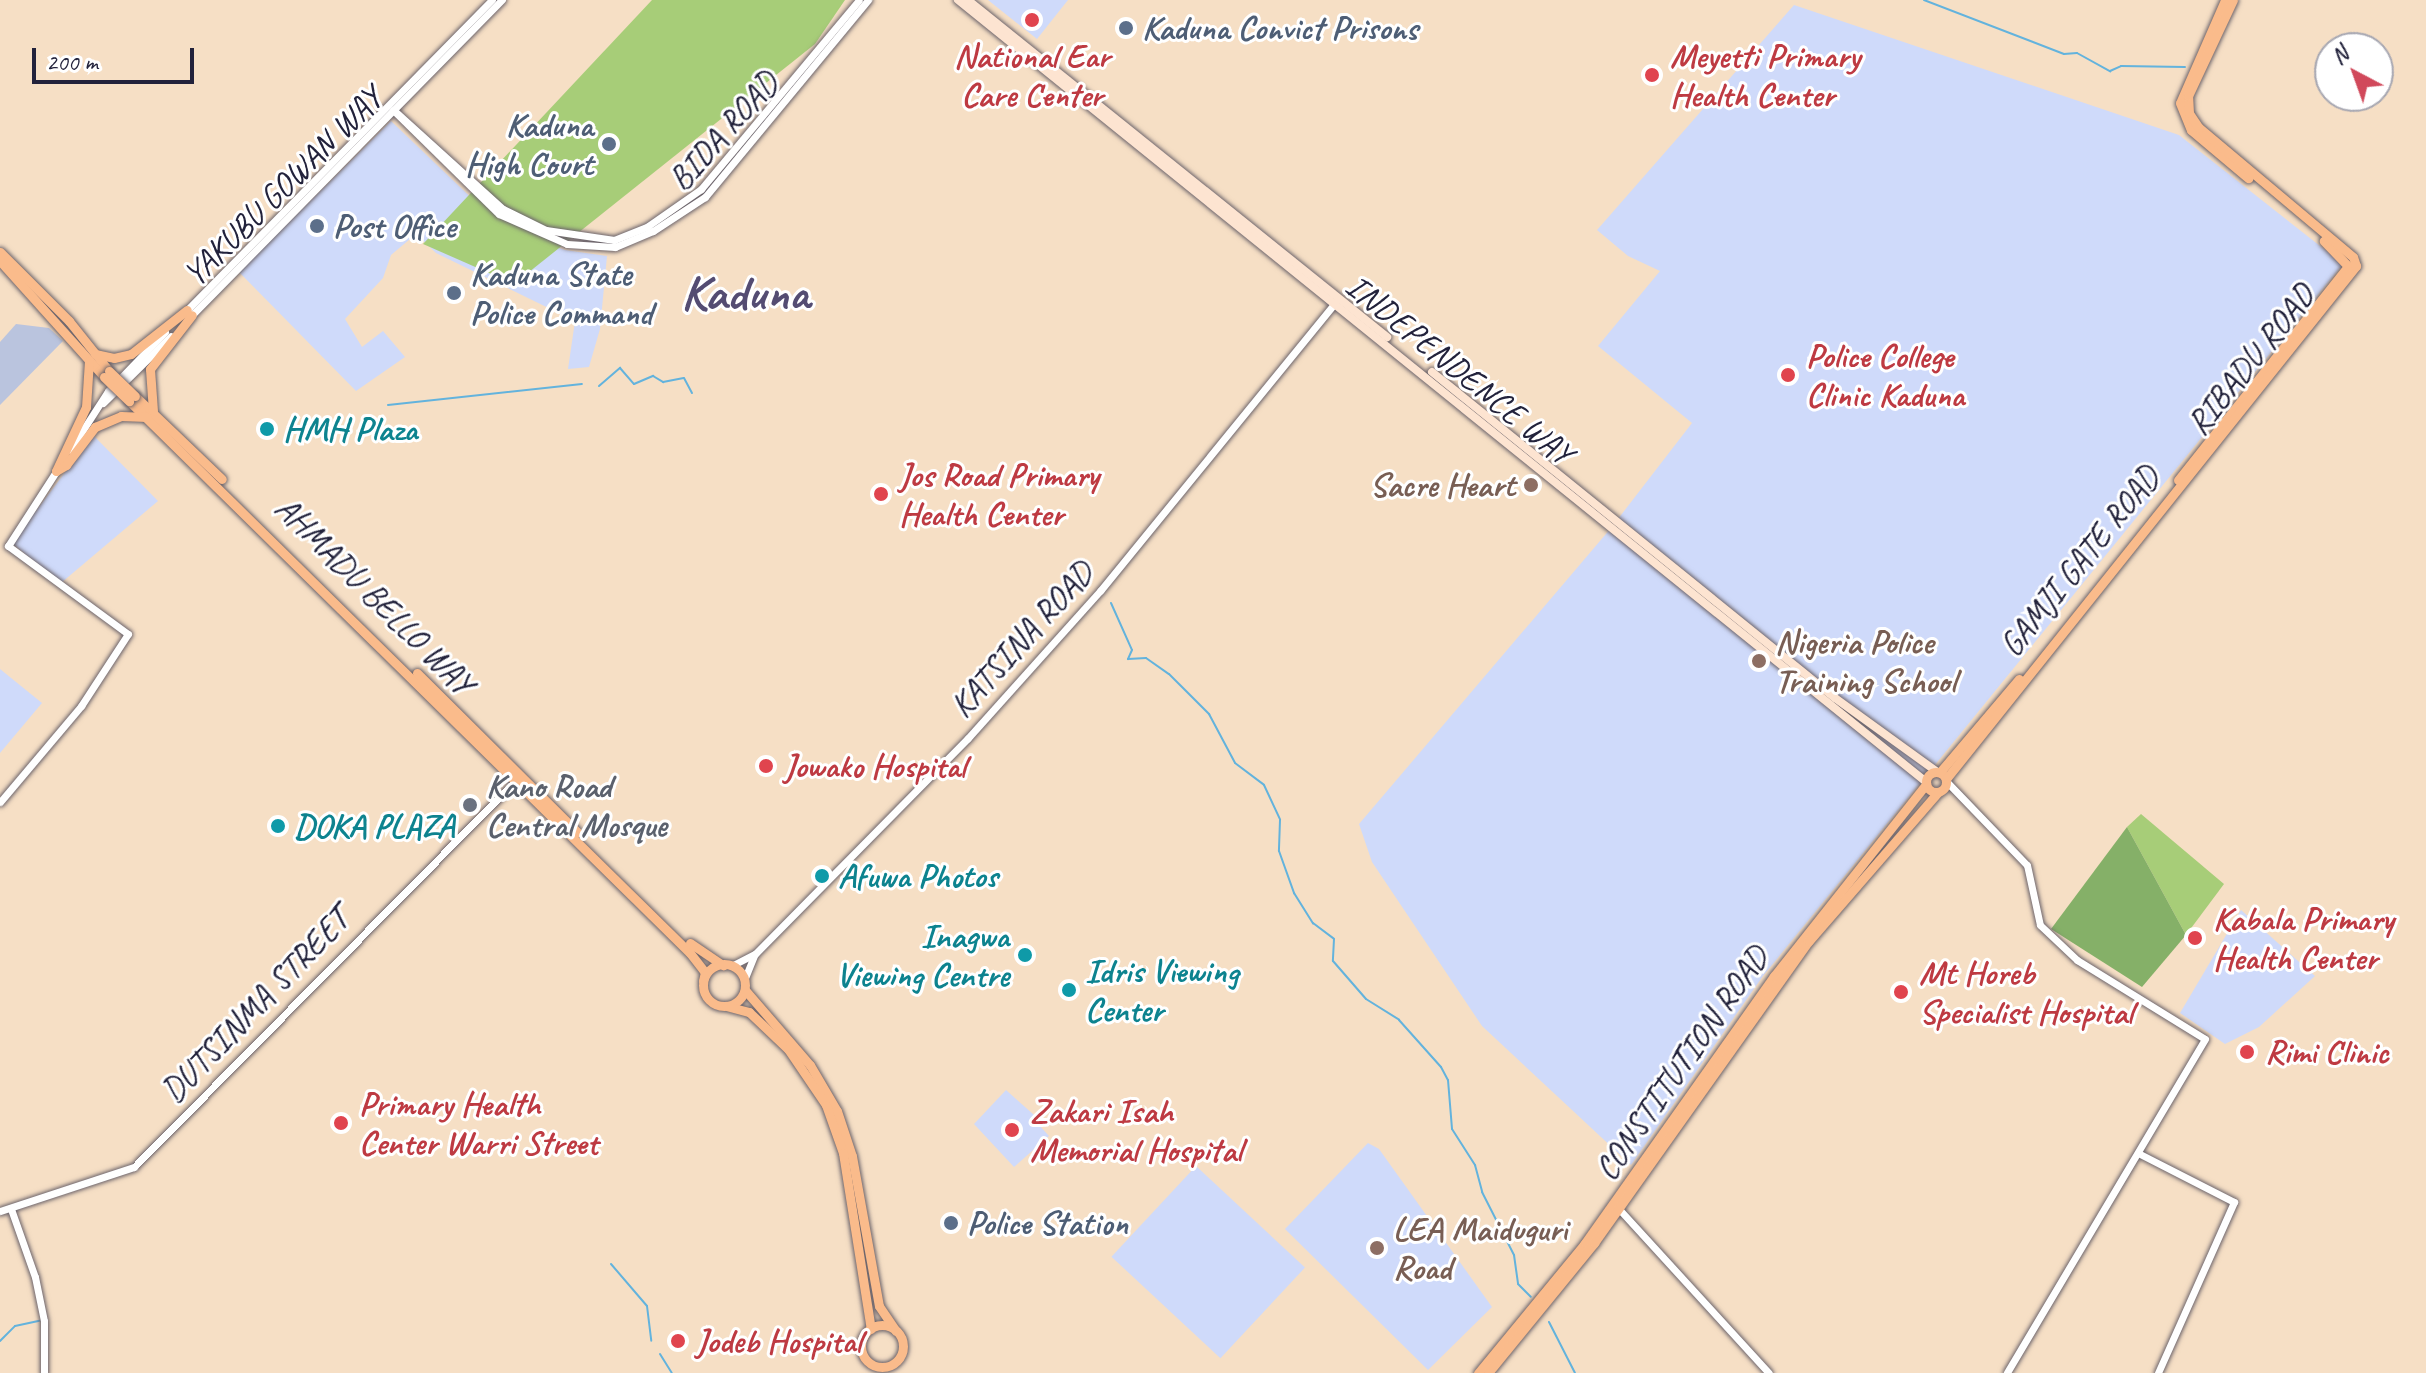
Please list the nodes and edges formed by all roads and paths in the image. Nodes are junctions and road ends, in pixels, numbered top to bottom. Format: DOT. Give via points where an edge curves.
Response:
graph roads {
  1 [pos="492,0"];
  2 [pos="502,0"];
  3 [pos="859,0"];
  4 [pos="868,0"];
  5 [pos="958,0"];
  6 [pos="968,0"];
  7 [pos="2225,0"];
  8 [pos="2233,0"];
  9 [pos="385,106"];
  10 [pos="393,110"];
  11 [pos="710,186"];
  12 [pos="0,252"];
  13 [pos="0,261"];
  14 [pos="1335,303"];
  15 [pos="189,313"];
  16 [pos="91,356"];
  17 [pos="150,414"];
  18 [pos="56,471"];
  19 [pos="2132,543"];
  20 [pos="515,781"];
  21 [pos="1941,781"];
  22 [pos="1926,783"];
  23 [pos="0,802"];
  24 [pos="755,954"];
  25 [pos="728,965"];
  26 [pos="745,978"];
  27 [pos="703,981"];
  28 [pos="745,990"];
  29 [pos="726,1006"];
  30 [pos="1666,1137"];
  31 [pos="2138,1153"];
  32 [pos="11,1209"];
  33 [pos="1619,1209"];
  34 [pos="0,1211"];
  35 [pos="1540,1303"];
  36 [pos="1532,1312"];
  37 [pos="871,1329"];
  38 [pos="896,1331"];
  39 [pos="872,1365"];
  40 [pos="891,1369"];
  41 [pos="44,1373"];
  42 [pos="879,1373"];
  43 [pos="1478,1373"];
  44 [pos="1488,1373"];
  45 [pos="1769,1373"];
  46 [pos="2007,1373"];
  47 [pos="2158,1373"];
  1 -- 9 [label="street, YAKUBU GOWAN WAY"];
  2 -- 10 [label="street, YAKUBU GOWAN WAY"];
  3 -- 11 [label="street, BIDA ROAD"];
  4 -- 11 [label="street, BIDA ROAD"];
  5 -- 14 [label="main road, INDEPENDENCE WAY"];
  6 -- 21 [label="main road, INDEPENDENCE WAY"];
  7 -- 19 [label="main road, GAMJI GATE ROAD" via="2182,93 2181,113 2198,137 2325,242 2348,263 2347,269"];
  8 -- 19 [label="main road, RIBADU ROAD" via="2188,96 2189,113 2199,128 2353,257 2356,266"];
  9 -- 10 [label="street, BIDA ROAD"];
  9 -- 15 [label="street, YAKUBU GOWAN WAY"];
  10 -- 11 [label="street, BIDA ROAD" via="483,203 516,224 567,244 602,249 629,242 681,215"];
  10 -- 15 [label="street, YAKUBU GOWAN WAY"];
  12 -- 16 [label="main road, AHMADU BELLO WAY"];
  13 -- 16 [label="main road, AHMADU BELLO WAY"];
  14 -- 22 [label="main road, INDEPENDENCE WAY"];
  14 -- 24 [label="street, KATSINA ROAD" via="1100,591 968,738"];
  15 -- 16 [label="main road" via="131,354"];
  15 -- 17 [label="main road" via="150,369"];
  15 -- 18 [label="street, YAKUBU GOWAN WAY" via="99,407"];
  16 -- 17 [label="main road, AHMADU BELLO WAY, bridge"];
  16 -- 18 [label="main road" via="89,397"];
  17 -- 18 [label="main road" via="121,416 95,427"];
  17 -- 20 [label="main road, AHMADU BELLO WAY"];
  17 -- 25 [label="main road, AHMADU BELLO WAY" via="696,950"];
  18 -- 23 [label="street, YAKUBU GOWAN WAY" via="8,546 128,634 81,706"];
  19 -- 21 [label="main road, GAMJI GATE ROAD"];
  19 -- 21 [label="main road, RIBADU ROAD"];
  20 -- 27 [label="main road, AHMADU BELLO WAY" via="690,953 705,972"];
  20 -- 32 [label="street, DUTSINMA STREET" via="134,1167"];
  21 -- 22 [label="main road, CONSTITUTION ROAD"];
  21 -- 22 [label="main road"];
  21 -- 30 [label="main road, CONSTITUTION ROAD" via="1809,941"];
  21 -- 31 [label="street" via="2021,856 2033,877 2036,918 2077,960 2205,1039"];
  22 -- 30 [label="main road, CONSTITUTION ROAD" via="1790,954"];
  24 -- 25 [label="street, KATSINA ROAD"];
  24 -- 26 [label="street, KATSINA ROAD"];
  25 -- 26 [label="main road"];
  25 -- 27 [label="main road" via="713,966"];
  26 -- 28 [label="main road"];
  27 -- 29 [label="main road" via="709,999"];
  28 -- 29 [label="main road"];
  28 -- 38 [label="main road" via="810,1065 837,1111 852,1156 879,1306"];
  29 -- 37 [label="main road" via="749,1012 788,1049 826,1105 843,1153"];
  30 -- 33 [label="main road, CONSTITUTION ROAD"];
  30 -- 35 [label="main road, CONSTITUTION ROAD"];
  31 -- 46 [label="street"];
  31 -- 47 [label="street" via="2234,1202"];
  32 -- 34 [label="street, DUTSINMA STREET"];
  32 -- 41 [label="street" via="38,1292"];
  33 -- 35 [label="main road, CONSTITUTION ROAD"];
  33 -- 45 [label="street"];
  35 -- 36 [label="main road, CONSTITUTION ROAD"];
  36 -- 43 [label="main road, CONSTITUTION ROAD"];
  36 -- 44 [label="main road, CONSTITUTION ROAD"];
  37 -- 38 [label="main road" via="884,1325"];
  37 -- 39 [label="main road" via="862,1344"];
  38 -- 40 [label="main road" via="903,1347"];
  39 -- 40 [label="main road"];
  39 -- 42 [label="main road"];
}
